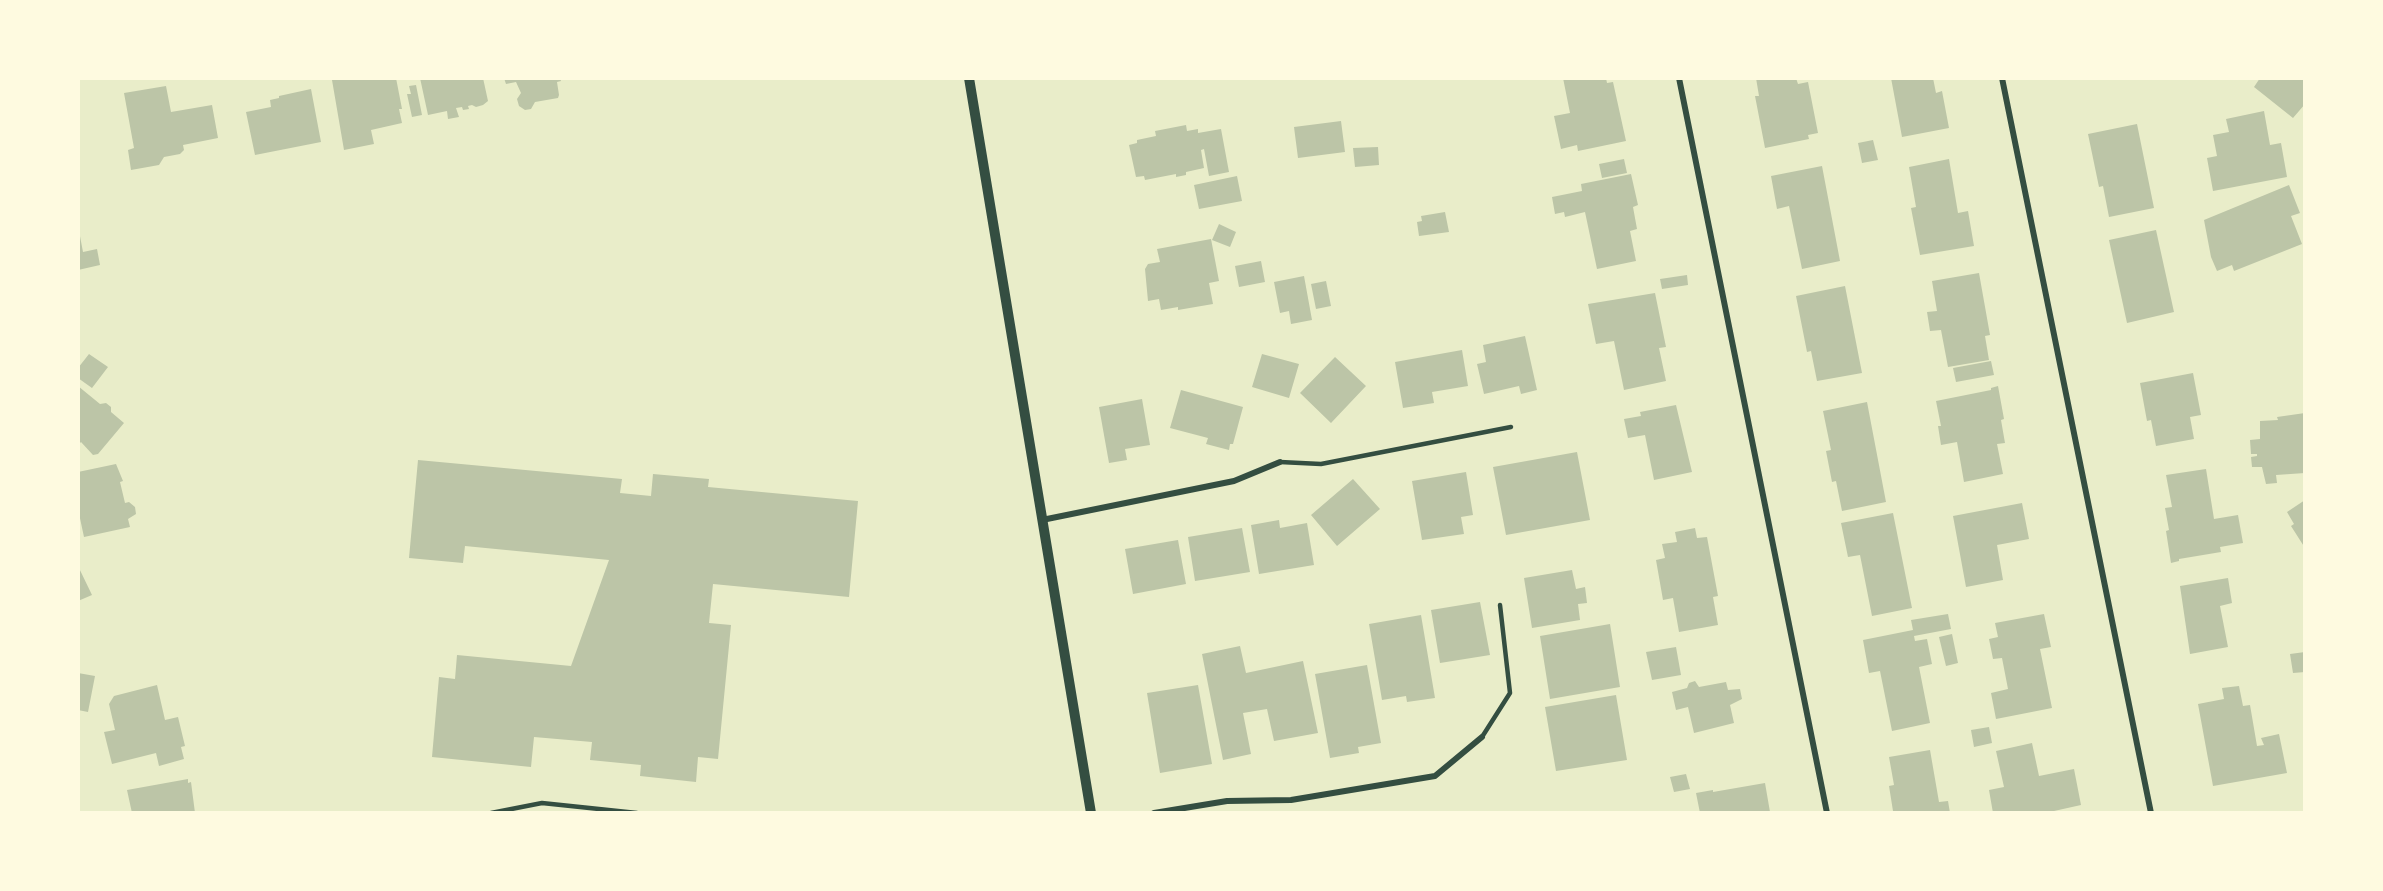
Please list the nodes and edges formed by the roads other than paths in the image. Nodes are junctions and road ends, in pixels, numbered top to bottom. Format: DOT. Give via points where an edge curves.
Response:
graph roads {
  1 [pos="969,78"];
  2 [pos="1679,78"];
  3 [pos="2002,78"];
  4 [pos="1511,427"];
  5 [pos="1280,462"];
  6 [pos="1042,520"];
  7 [pos="1500,605"];
  8 [pos="1482,737"];
  9 [pos="491,813"];
  10 [pos="637,813"];
  11 [pos="1091,813"];
  12 [pos="1154,813"];
  13 [pos="1827,813"];
  14 [pos="2151,813"];
  1 -- 6 [label="street"];
  2 -- 13 [label="street"];
  3 -- 14 [label="street"];
  4 -- 5 [label="lane" via="1321,464"];
  5 -- 6 [label="street" via="1234,481"];
  6 -- 11 [label="street"];
  7 -- 8 [label="lane" via="1510,693"];
  8 -- 12 [label="street" via="1435,776 1291,800 1227,801"];
  9 -- 10 [label="lane" via="543,803"];
}
